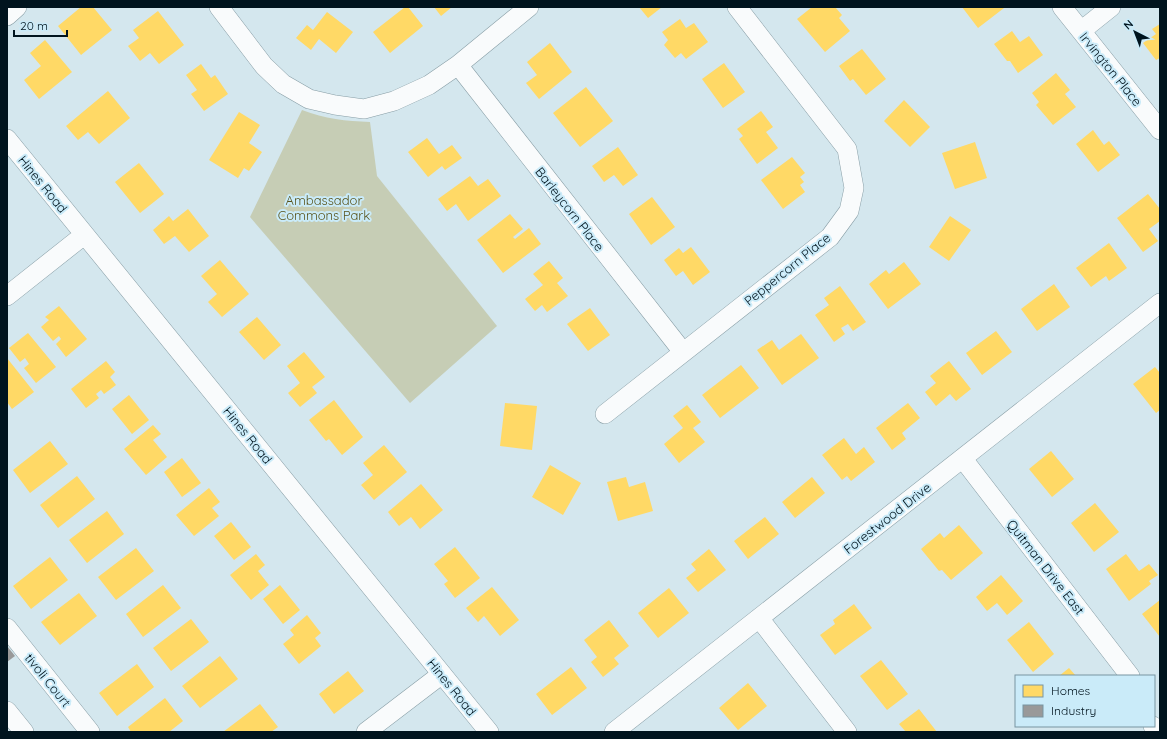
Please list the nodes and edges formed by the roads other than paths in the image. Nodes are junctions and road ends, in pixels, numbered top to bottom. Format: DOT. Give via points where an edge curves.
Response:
graph roads {
  1 [pos="17,7"];
  2 [pos="219,7"];
  3 [pos="528,7"];
  4 [pos="737,7"];
  5 [pos="1062,7"];
  6 [pos="1111,7"];
  7 [pos="7,16"];
  8 [pos="1081,31"];
  9 [pos="458,65"];
  10 [pos="1160,130"];
  11 [pos="7,139"];
  12 [pos="84,235"];
  13 [pos="7,296"];
  14 [pos="1160,303"];
  15 [pos="683,352"];
  16 [pos="605,414"];
  17 [pos="963,459"];
  18 [pos="759,618"];
  19 [pos="7,628"];
  20 [pos="442,674"];
  21 [pos="1129,675"];
  22 [pos="7,711"];
  23 [pos="24,732"];
  24 [pos="90,732"];
  25 [pos="366,732"];
  26 [pos="489,732"];
  27 [pos="614,732"];
  28 [pos="847,732"];
  1 -- 7 [label="street"];
  2 -- 9 [label="street" via="264,66 283,84 310,99 364,108 394,101 429,85"];
  3 -- 9 [label="street"];
  4 -- 15 [label="street, Peppercorn Place" via="847,149 854,188 849,212 830,237"];
  5 -- 8 [label="street, Irvington Place"];
  6 -- 8 [label="street"];
  8 -- 10 [label="street, Irvington Place"];
  9 -- 15 [label="street, Barleycorn Place"];
  11 -- 12 [label="street, Hines Road"];
  12 -- 13 [label="street"];
  12 -- 20 [label="street, Hines Road"];
  14 -- 17 [label="street, Forestwood Drive"];
  15 -- 16 [label="street, Peppercorn Place"];
  17 -- 18 [label="street, Forestwood Drive"];
  17 -- 21 [label="street, Quitman Drive East"];
  18 -- 27 [label="street, Forestwood Drive"];
  18 -- 28 [label="street"];
  19 -- 24 [label="street, tivoli Court"];
  20 -- 25 [label="street"];
  20 -- 26 [label="street, Hines Road"];
  22 -- 23 [label="street"];
}
